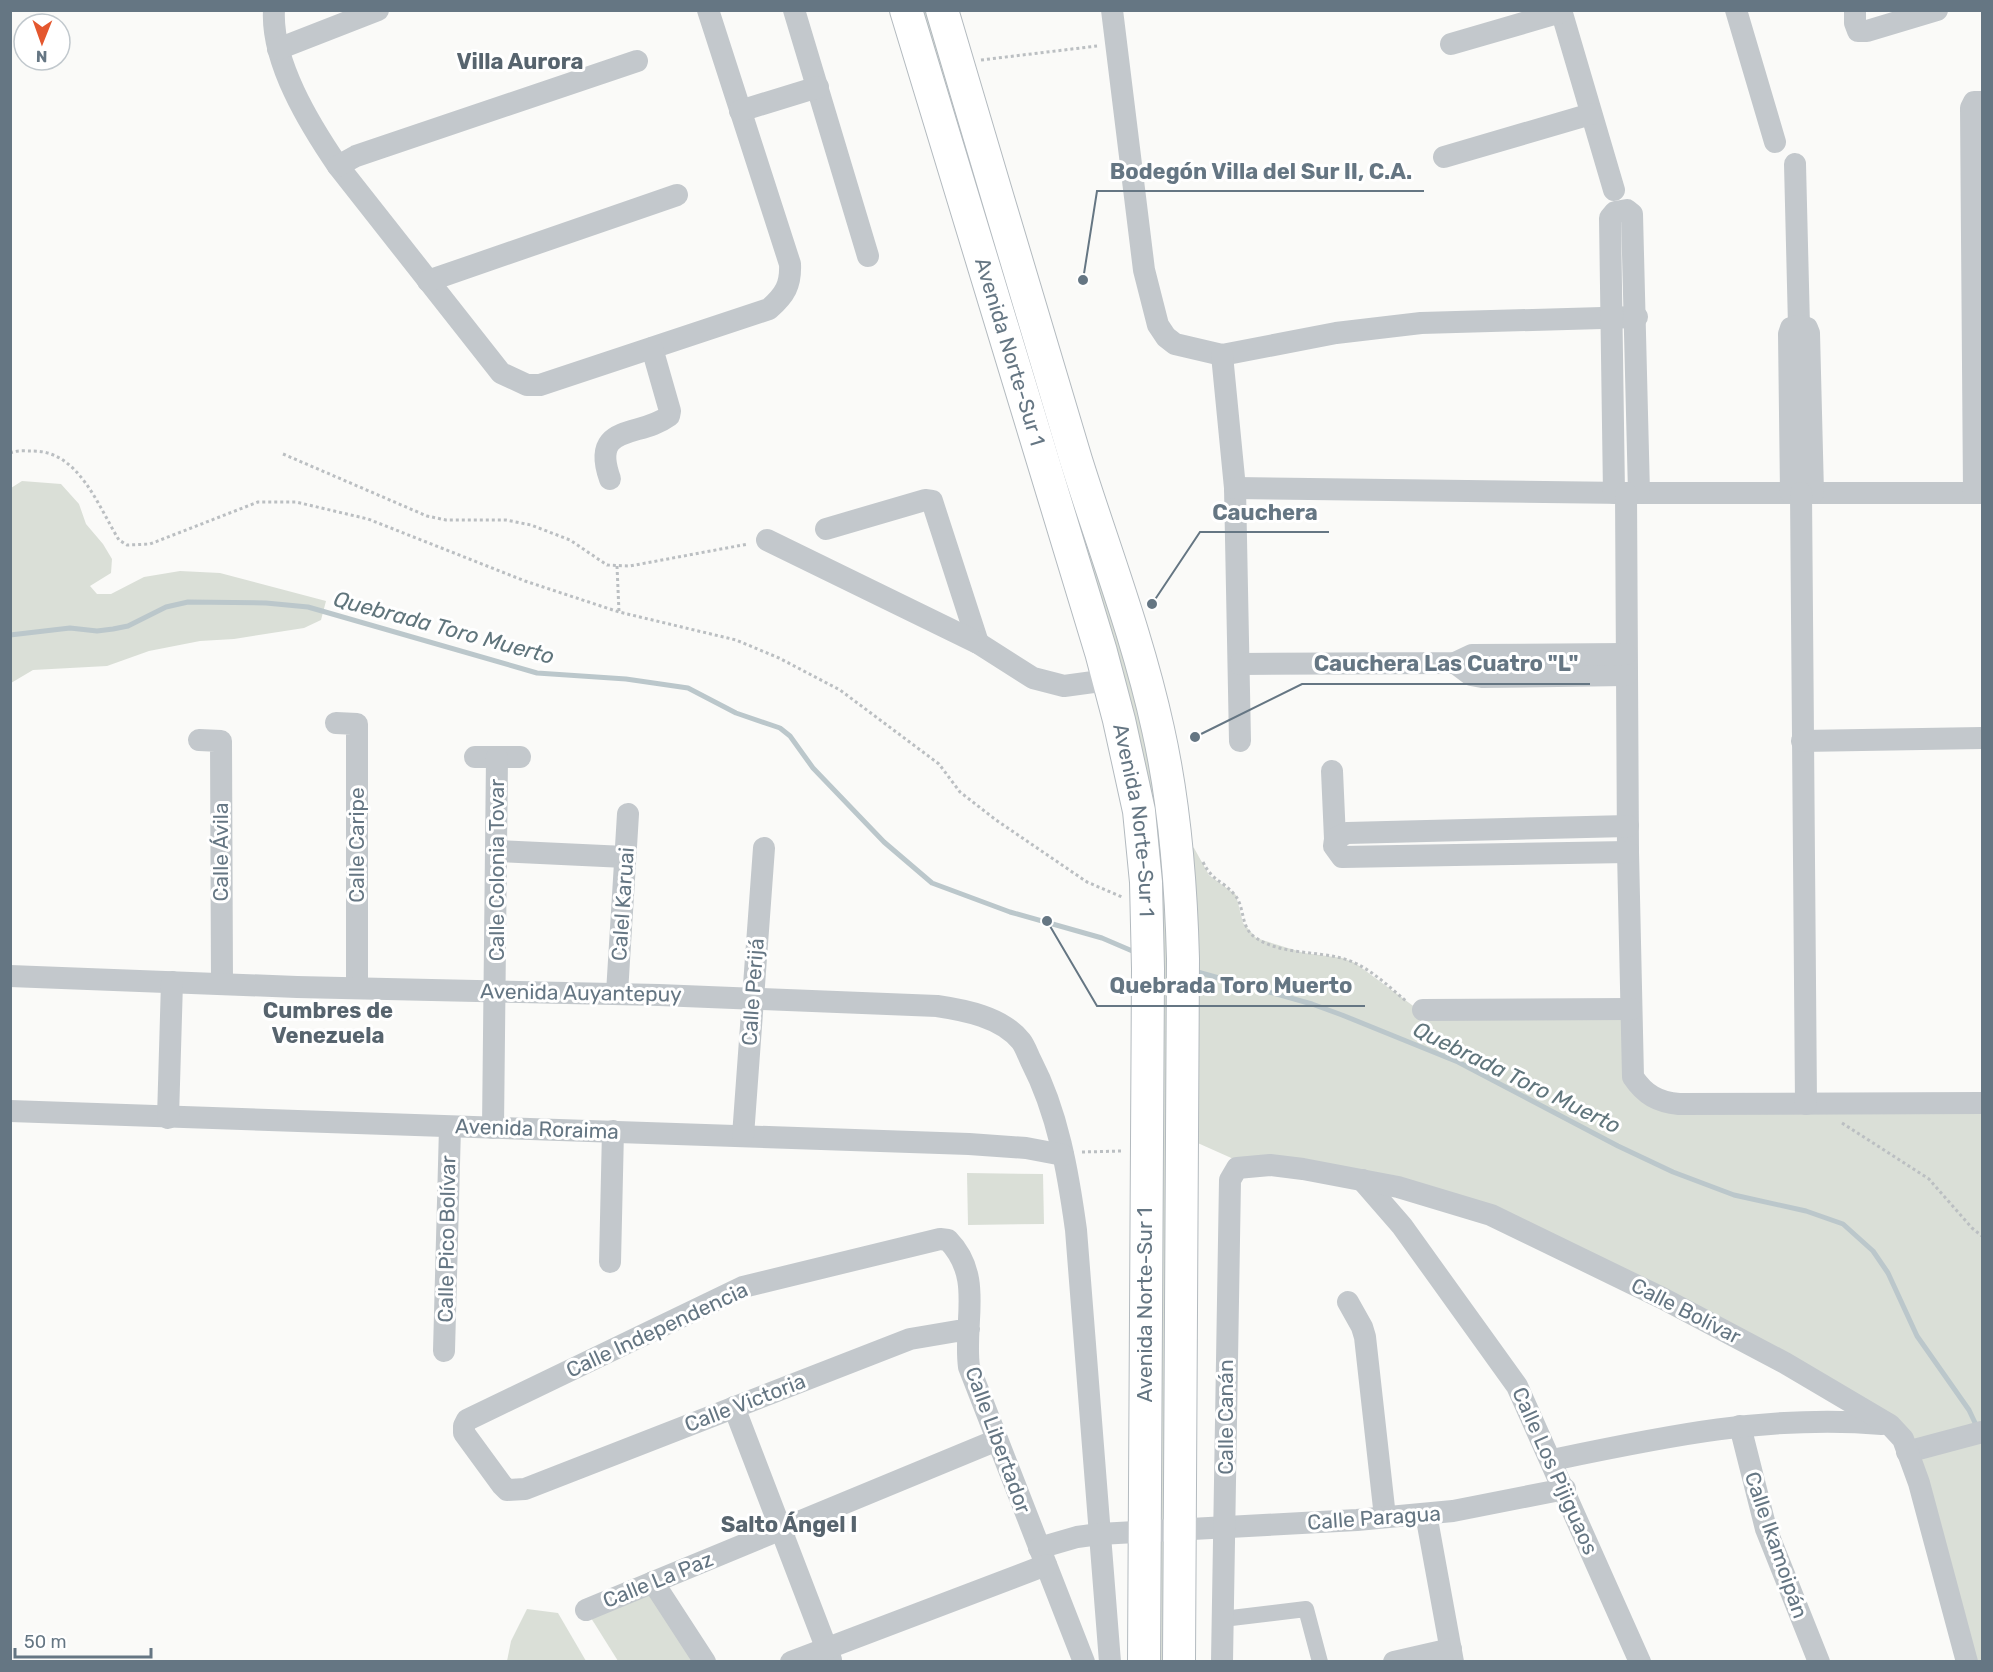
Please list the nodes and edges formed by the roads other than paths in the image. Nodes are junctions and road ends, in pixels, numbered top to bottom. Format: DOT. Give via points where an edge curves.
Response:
graph roads {
  1 [pos="274,10"];
  2 [pos="378,10"];
  3 [pos="708,10"];
  4 [pos="794,10"];
  5 [pos="906,10"];
  6 [pos="942,10"];
  7 [pos="1112,10"];
  8 [pos="1736,10"];
  9 [pos="1855,10"];
  10 [pos="1936,10"];
  11 [pos="1561,11"];
  12 [pos="1451,44"];
  13 [pos="278,49"];
  14 [pos="637,61"];
  15 [pos="818,87"];
  16 [pos="1983,102"];
  17 [pos="740,111"];
  18 [pos="1591,114"];
  19 [pos="1775,142"];
  20 [pos="1444,157"];
  21 [pos="1796,164"];
  22 [pos="338,166"];
  23 [pos="1614,190"];
  24 [pos="677,195"];
  25 [pos="868,256"];
  26 [pos="1977,266"];
  27 [pos="428,281"];
  28 [pos="1612,317"];
  29 [pos="1637,317"];
  30 [pos="652,348"];
  31 [pos="1222,355"];
  32 [pos="610,479"];
  33 [pos="1235,488"];
  34 [pos="1626,493"];
  35 [pos="1802,493"];
  36 [pos="1978,493"];
  37 [pos="826,529"];
  38 [pos="767,540"];
  39 [pos="978,643"];
  40 [pos="1240,664"];
  41 [pos="1626,665"];
  42 [pos="1108,680"];
  43 [pos="336,723"];
  44 [pos="1983,738"];
  45 [pos="199,740"];
  46 [pos="1240,741"];
  47 [pos="1802,741"];
  48 [pos="520,757"];
  49 [pos="1332,771"];
  50 [pos="628,814"];
  51 [pos="1628,826"];
  52 [pos="1489,829"];
  53 [pos="1335,838"];
  54 [pos="764,848"];
  55 [pos="497,850"];
  56 [pos="1628,852"];
  57 [pos="1490,854"];
  58 [pos="626,857"];
  59 [pos="10,976"];
  60 [pos="172,982"];
  61 [pos="222,984"];
  62 [pos="357,988"];
  63 [pos="496,991"];
  64 [pos="617,993"];
  65 [pos="753,998"];
  66 [pos="1630,1009"];
  67 [pos="1423,1010"];
  68 [pos="1983,1103"];
  69 [pos="1810,1104"];
  70 [pos="10,1110"];
  71 [pos="168,1118"];
  72 [pos="450,1126"];
  73 [pos="493,1128"];
  74 [pos="614,1131"];
  75 [pos="743,1136"];
  76 [pos="1064,1155"];
  77 [pos="1232,1172"];
  78 [pos="1362,1180"];
  79 [pos="924,1243"];
  80 [pos="610,1262"];
  81 [pos="1347,1302"];
  82 [pos="969,1329"];
  83 [pos="444,1351"];
  84 [pos="734,1407"];
  85 [pos="1890,1425"];
  86 [pos="1740,1426"];
  87 [pos="1972,1435"];
  88 [pos="997,1440"];
  89 [pos="1907,1452"];
  90 [pos="1552,1460"];
  91 [pos="525,1489"];
  92 [pos="1565,1489"];
  93 [pos="1426,1514"];
  94 [pos="1385,1517"];
  95 [pos="1226,1528"];
  96 [pos="781,1529"];
  97 [pos="1180,1530"];
  98 [pos="1144,1532"];
  99 [pos="1099,1534"];
  100 [pos="1042,1556"];
  101 [pos="652,1582"];
  102 [pos="586,1610"];
  103 [pos="1223,1619"];
  104 [pos="829,1655"];
  105 [pos="1452,1655"];
  106 [pos="1084,1661"];
  107 [pos="705,1662"];
  108 [pos="791,1662"];
  109 [pos="1110,1662"];
  110 [pos="1144,1662"];
  111 [pos="1179,1662"];
  112 [pos="1222,1662"];
  113 [pos="1320,1662"];
  114 [pos="1394,1662"];
  115 [pos="1640,1662"];
  116 [pos="1819,1662"];
  117 [pos="1967,1662"];
  1 -- 13 [label="street"];
  2 -- 13 [label="street"];
  3 -- 17 [label="street"];
  4 -- 15 [label="street"];
  5 -- 42 [label="main road, Avenida Norte-Sur 1"];
  6 -- 97 [label="main road, Avenida Norte-Sur 1" via="1076,459 1138,651 1158,728 1177,842 1183,1008"];
  7 -- 31 [label="street" via="1144,270 1158,325 1175,344"];
  8 -- 19 [label="street"];
  9 -- 10 [label="street" via="1858,31 1867,32"];
  11 -- 12 [label="street"];
  11 -- 18 [label="street"];
  13 -- 22 [label="street" via="303,110"];
  14 -- 22 [label="street" via="356,156"];
  15 -- 17 [label="street"];
  15 -- 25 [label="street"];
  16 -- 26 [label="street" via="1974,102 1971,108"];
  17 -- 30 [label="street" via="790,264 789,286 783,298 769,309"];
  18 -- 20 [label="street"];
  18 -- 23 [label="street"];
  21 -- 35 [label="street" via="1799,326 1809,333"];
  22 -- 27 [label="street"];
  24 -- 27 [label="street"];
  26 -- 36 [label="street"];
  27 -- 30 [label="street" via="501,373 527,385 540,385"];
  28 -- 29 [label="street"];
  28 -- 29 [label="street" via="1610,218 1615,212 1627,210 1632,214"];
  28 -- 31 [label="street" via="1410,324 1335,333"];
  28 -- 34 [label="street"];
  29 -- 34 [label="street"];
  30 -- 32 [label="street" via="669,416 613,438 605,450 604,463"];
  31 -- 33 [label="street"];
  33 -- 34 [label="street"];
  33 -- 40 [label="street"];
  34 -- 35 [label="street"];
  34 -- 41 [label="street"];
  35 -- 36 [label="street"];
  35 -- 47 [label="street"];
  37 -- 39 [label="street" via="932,501"];
  38 -- 39 [label="street"];
  39 -- 42 [label="street" via="1033,678 1052,685"];
  40 -- 41 [label="street" via="1455,663 1471,675 1482,677"];
  40 -- 46 [label="street"];
  41 -- 51 [label="street"];
  42 -- 98 [label="main road, Avenida Norte-Sur 1" via="1139,811 1147,911"];
  43 -- 62 [label="street, Calle Caripe" via="357,724"];
  44 -- 47 [label="street"];
  45 -- 61 [label="street, Calle Ávila" via="221,741"];
  47 -- 69 [label="street"];
  48 -- 55 [label="street, Calle Colonia Tovar" via="486,757"];
  49 -- 53 [label="street"];
  50 -- 58 [label="street, Calel Karuai"];
  51 -- 52 [label="street"];
  51 -- 56 [label="street"];
  52 -- 53 [label="street" via="1347,833"];
  52 -- 57 [label="street"];
  53 -- 57 [label="street" via="1336,852 1342,857"];
  54 -- 65 [label="street, Calle Perijá"];
  55 -- 58 [label="street"];
  55 -- 63 [label="street, Calle Colonia Tovar"];
  56 -- 57 [label="street"];
  56 -- 66 [label="street"];
  58 -- 64 [label="street, Calel Karuai"];
  59 -- 60 [label="street, Avenida Auyantepuy"];
  60 -- 61 [label="street, Avenida Auyantepuy"];
  60 -- 71 [label="street"];
  61 -- 62 [label="street, Avenida Auyantepuy"];
  62 -- 63 [label="street, Avenida Auyantepuy"];
  63 -- 64 [label="street, Avenida Auyantepuy"];
  63 -- 73 [label="street, Calle Colonia Tovar"];
  64 -- 65 [label="street, Avenida Auyantepuy"];
  65 -- 75 [label="street, Calle Perijá"];
  65 -- 76 [label="street, Avenida Auyantepuy" via="937,1006 986,1018 1021,1040 1050,1104"];
  66 -- 67 [label="street"];
  66 -- 69 [label="street" via="1633,1077 1641,1090 1654,1099 1679,1104"];
  68 -- 69 [label="street"];
  70 -- 71 [label="street, Avenida Roraima"];
  71 -- 72 [label="street, Avenida Roraima"];
  72 -- 73 [label="street, Avenida Roraima"];
  72 -- 83 [label="street, Calle Pico Bolívar"];
  73 -- 74 [label="street, Avenida Roraima"];
  74 -- 75 [label="street, Avenida Roraima"];
  74 -- 80 [label="street"];
  75 -- 76 [label="street, Avenida Roraima" via="969,1144"];
  76 -- 99 [label="street, Avenida Auyantepuy" via="1076,1230"];
  77 -- 78 [label="street, Calle Bolívar" via="1247,1165 1270,1165"];
  77 -- 95 [label="street, Calle Canán"];
  78 -- 85 [label="street, Calle Bolívar" via="1465,1206 1531,1233 1785,1363"];
  78 -- 90 [label="street, Calle Los Pijiguaos" via="1402,1226 1507,1369"];
  79 -- 82 [label="street, Calle Libertador" via="948,1240 957,1249 972,1293"];
  79 -- 91 [label="street, Calle Independencia" via="743,1287 468,1420 464,1433 502,1485 507,1490"];
  81 -- 94 [label="street" via="1365,1337"];
  82 -- 84 [label="street, Calle Victoria" via="910,1339"];
  82 -- 88 [label="street, Calle Libertador" via="969,1366"];
  84 -- 91 [label="street, Calle Victoria"];
  84 -- 96 [label="street"];
  85 -- 86 [label="street" via="1821,1422"];
  85 -- 89 [label="street, Calle Bolívar" via="1903,1439"];
  86 -- 90 [label="street" via="1698,1430"];
  86 -- 116 [label="street, Calle Ikamoipán" via="1766,1530"];
  87 -- 89 [label="street"];
  88 -- 96 [label="street, Calle La Paz"];
  88 -- 100 [label="street, Calle Libertador"];
  89 -- 117 [label="street, Calle Bolívar" via="1919,1483"];
  90 -- 92 [label="street, Calle Los Pijiguaos"];
  92 -- 93 [label="street, Calle Paragua" via="1493,1505"];
  92 -- 115 [label="street, Calle Los Pijiguaos"];
  93 -- 94 [label="street, Calle Paragua"];
  93 -- 105 [label="street"];
  94 -- 95 [label="street, Calle Paragua"];
  95 -- 97 [label="street, Calle Paragua"];
  95 -- 103 [label="street, Calle Canán"];
  96 -- 101 [label="street, Calle La Paz"];
  96 -- 104 [label="street"];
  97 -- 98 [label="street, Calle Paragua"];
  97 -- 111 [label="main road, Avenida Norte-Sur 1"];
  98 -- 99 [label="street, Calle Paragua"];
  98 -- 110 [label="main road, Avenida Norte-Sur 1"];
  99 -- 100 [label="street, Calle Paragua" via="1077,1537"];
  99 -- 109 [label="street, Avenida Auyantepuy"];
  100 -- 104 [label="street, Calle Paragua"];
  100 -- 106 [label="street, Calle Libertador"];
  101 -- 102 [label="street, Calle La Paz"];
  101 -- 107 [label="street"];
  103 -- 112 [label="street, Calle Canán"];
  103 -- 113 [label="street" via="1306,1609"];
  104 -- 108 [label="street, Calle Paragua"];
  105 -- 114 [label="street"];
}
